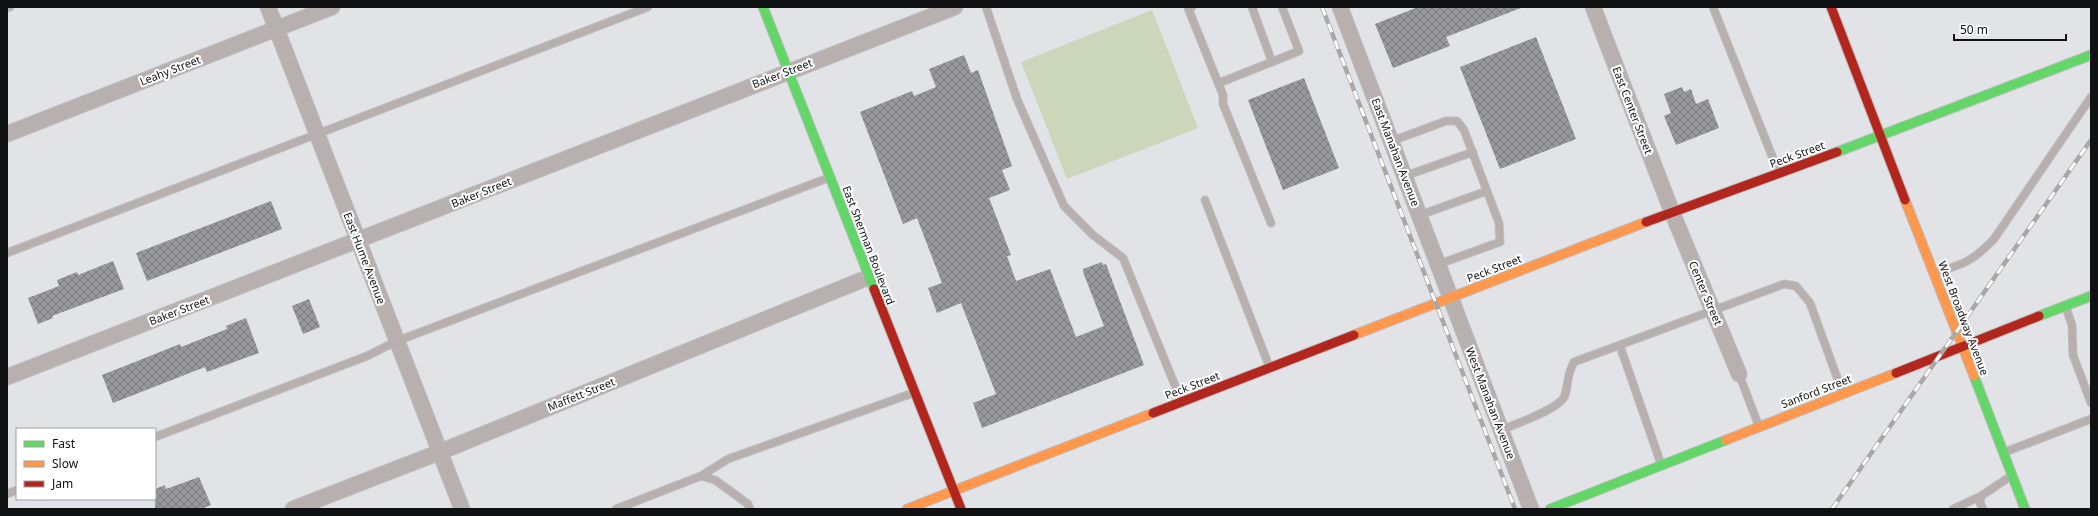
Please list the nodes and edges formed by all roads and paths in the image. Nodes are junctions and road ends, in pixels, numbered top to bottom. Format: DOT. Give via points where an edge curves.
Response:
graph roads {
  1 [pos="10,7"];
  2 [pos="268,7"];
  3 [pos="332,7"];
  4 [pos="648,7"];
  5 [pos="763,7"];
  6 [pos="954,7"];
  7 [pos="986,7"];
  8 [pos="1192,7"];
  9 [pos="1252,7"];
  10 [pos="1282,7"];
  11 [pos="1340,7"];
  12 [pos="1593,7"];
  13 [pos="1713,7"];
  14 [pos="1830,7"];
  15 [pos="7,8"];
  16 [pos="276,28"];
  17 [pos="2087,45"];
  18 [pos="2091,55"];
  19 [pos="2077,61"];
  20 [pos="1272,62"];
  21 [pos="789,70"];
  22 [pos="1218,84"];
  23 [pos="2091,97"];
  24 [pos="7,134"];
  25 [pos="318,134"];
  26 [pos="1881,136"];
  27 [pos="1392,141"];
  28 [pos="1472,152"];
  29 [pos="1778,173"];
  30 [pos="1405,176"];
  31 [pos="830,177"];
  32 [pos="1487,191"];
  33 [pos="1205,200"];
  34 [pos="1672,212"];
  35 [pos="1420,215"];
  36 [pos="1271,222"];
  37 [pos="358,240"];
  38 [pos="7,253"];
  39 [pos="1439,264"];
  40 [pos="1935,273"];
  41 [pos="868,277"];
  42 [pos="2091,296"];
  43 [pos="1452,298"];
  44 [pos="2065,307"];
  45 [pos="1714,311"];
  46 [pos="397,341"];
  47 [pos="1620,346"];
  48 [pos="1963,347"];
  49 [pos="1270,368"];
  50 [pos="1739,374"];
  51 [pos="7,377"];
  52 [pos="915,392"];
  53 [pos="1843,394"];
  54 [pos="1182,402"];
  55 [pos="2091,403"];
  56 [pos="2091,420"];
  57 [pos="1759,426"];
  58 [pos="1501,430"];
  59 [pos="156,437"];
  60 [pos="440,452"];
  61 [pos="2003,452"];
  62 [pos="1661,464"];
  63 [pos="2012,475"];
  64 [pos="701,476"];
  65 [pos="954,490"];
  66 [pos="1981,496"];
  67 [pos="293,509"];
  68 [pos="462,509"];
  69 [pos="616,509"];
  70 [pos="750,509"];
  71 [pos="907,509"];
  72 [pos="961,509"];
  73 [pos="1531,509"];
  74 [pos="1550,509"];
  75 [pos="1953,509"];
  76 [pos="1983,509"];
  77 [pos="2025,509"];
  1 -- 15 [label="lane"];
  2 -- 16 [label="street, East Hume Avenue"];
  3 -- 16 [label="street, Leahy Street"];
  4 -- 25 [label="lane"];
  5 -- 21 [label="street, East Sherman Boulevard"];
  6 -- 21 [label="street, Baker Street"];
  7 -- 54 [label="lane" via="1017,99 1064,206 1093,235 1123,258"];
  8 -- 22 [label="lane" via="1188,8"];
  9 -- 20 [label="lane"];
  10 -- 20 [label="lane" via="1299,52"];
  11 -- 27 [label="street, East Manahan Avenue"];
  12 -- 34 [label="street, East Center Street"];
  13 -- 29 [label="lane"];
  14 -- 26 [label="street, West Broadway Avenue"];
  16 -- 24 [label="street, Leahy Street"];
  16 -- 25 [label="street, East Hume Avenue"];
  17 -- 19 [label="street"];
  18 -- 19 [label="street, Peck Street"];
  19 -- 26 [label="street, Peck Street"];
  20 -- 22 [label="lane"];
  21 -- 31 [label="street, East Sherman Boulevard"];
  21 -- 37 [label="street, Baker Street"];
  22 -- 36 [label="lane" via="1223,95 1223,104"];
  23 -- 40 [label="lane" via="1994,239 1977,256"];
  25 -- 37 [label="street, East Hume Avenue"];
  25 -- 38 [label="lane"];
  26 -- 29 [label="street, Peck Street"];
  26 -- 40 [label="street, West Broadway Avenue"];
  27 -- 28 [label="lane" via="1446,121 1457,121 1464,130"];
  27 -- 30 [label="street, East Manahan Avenue"];
  28 -- 30 [label="lane"];
  28 -- 32 [label="lane"];
  29 -- 34 [label="street, Peck Street"];
  30 -- 35 [label="street, East Manahan Avenue"];
  31 -- 41 [label="street, East Sherman Boulevard"];
  31 -- 46 [label="lane"];
  32 -- 35 [label="lane"];
  32 -- 39 [label="lane" via="1499,223 1500,242"];
  33 -- 49 [label="lane"];
  34 -- 43 [label="street, Peck Street"];
  34 -- 45 [label="street, Center Street"];
  35 -- 39 [label="street, East Manahan Avenue"];
  37 -- 46 [label="street, East Hume Avenue"];
  37 -- 51 [label="street, Baker Street"];
  39 -- 43 [label="street, East Manahan Avenue"];
  40 -- 48 [label="street, West Broadway Avenue"];
  41 -- 52 [label="street, East Sherman Boulevard"];
  41 -- 60 [label="street, Maffett Street"];
  42 -- 44 [label="street, Sanford Street"];
  43 -- 49 [label="street, Peck Street"];
  43 -- 58 [label="street, West Manahan Avenue"];
  44 -- 48 [label="street, Sanford Street"];
  44 -- 55 [label="lane" via="2072,325 2073,355"];
  45 -- 47 [label="lane"];
  45 -- 50 [label="street, Center Street"];
  45 -- 53 [label="lane" via="1784,284 1796,286 1810,303"];
  46 -- 59 [label="lane" via="367,356"];
  46 -- 60 [label="street, East Hume Avenue"];
  47 -- 58 [label="lane" via="1574,362 1568,374 1565,396 1556,406"];
  47 -- 62 [label="lane"];
  48 -- 53 [label="street, Sanford Street"];
  48 -- 61 [label="street, West Broadway Avenue"];
  49 -- 54 [label="street, Peck Street"];
  50 -- 57 [label="lane"];
  52 -- 64 [label="lane" via="728,459"];
  52 -- 65 [label="street, East Sherman Boulevard"];
  53 -- 57 [label="street, Sanford Street"];
  54 -- 65 [label="street, Peck Street"];
  56 -- 61 [label="lane"];
  57 -- 62 [label="street, Sanford Street"];
  58 -- 73 [label="street, West Manahan Avenue"];
  60 -- 67 [label="street, Maffett Street"];
  60 -- 68 [label="street, East Hume Avenue"];
  61 -- 63 [label="street, West Broadway Avenue"];
  62 -- 74 [label="street, Sanford Street"];
  63 -- 66 [label="lane"];
  63 -- 77 [label="street, West Broadway Avenue"];
  64 -- 69 [label="lane"];
  64 -- 70 [label="lane" via="715,480 748,504"];
  65 -- 71 [label="street, Peck Street"];
  65 -- 72 [label="street, East Sherman Boulevard"];
  66 -- 75 [label="lane"];
  66 -- 76 [label="lane" via="1980,503"];
}
